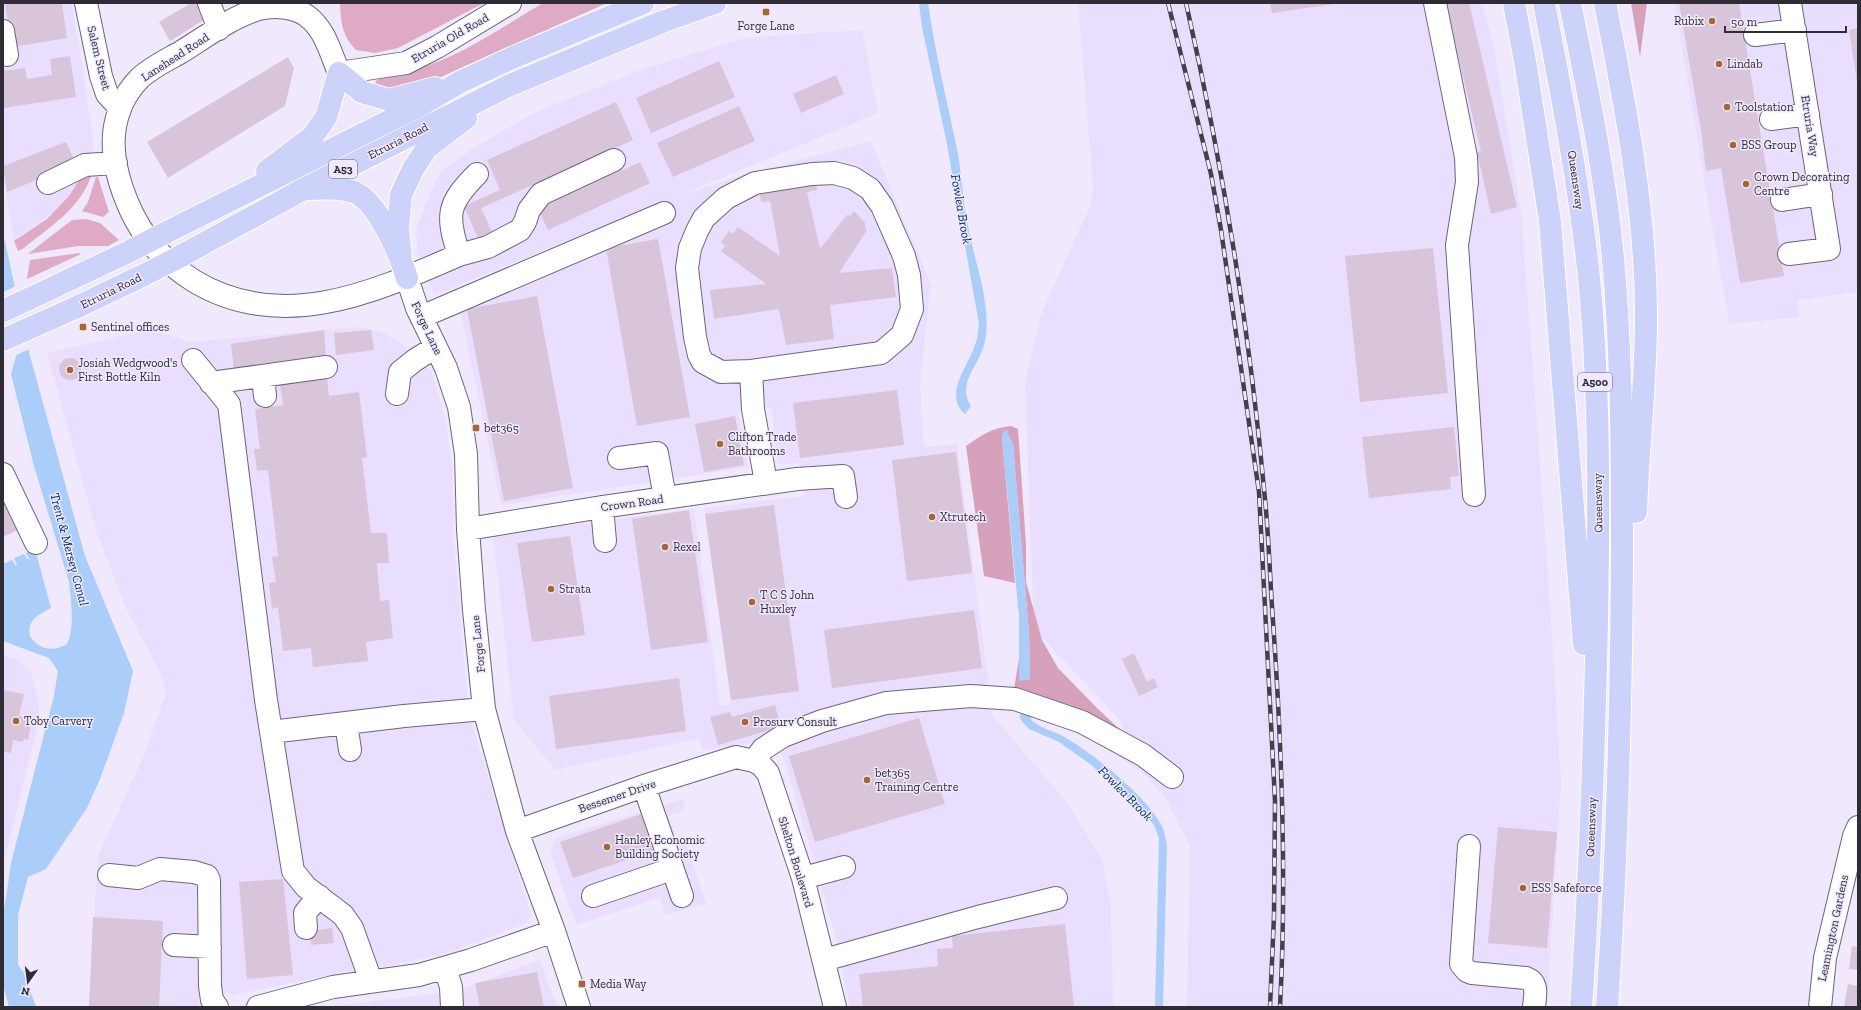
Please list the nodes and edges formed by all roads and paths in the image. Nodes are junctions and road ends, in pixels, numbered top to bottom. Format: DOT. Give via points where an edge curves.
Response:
graph roads {
  1 [pos="86,3"];
  2 [pos="209,3"];
  3 [pos="510,3"];
  4 [pos="643,3"];
  5 [pos="715,3"];
  6 [pos="1435,3"];
  7 [pos="1509,3"];
  8 [pos="1514,3"];
  9 [pos="1544,3"];
  10 [pos="1570,3"];
  11 [pos="1605,3"];
  12 [pos="1790,3"];
  13 [pos="310,10"];
  14 [pos="1519,28"];
  15 [pos="219,29"];
  16 [pos="1794,30"];
  17 [pos="3,31"];
  18 [pos="1755,35"];
  19 [pos="7,55"];
  20 [pos="339,73"];
  21 [pos="460,82"];
  22 [pos="508,86"];
  23 [pos="120,108"];
  24 [pos="1808,114"];
  25 [pos="1771,119"];
  26 [pos="614,160"];
  27 [pos="116,163"];
  28 [pos="476,174"];
  29 [pos="48,183"];
  30 [pos="302,190"];
  31 [pos="1821,194"];
  32 [pos="1782,200"];
  33 [pos="228,201"];
  34 [pos="664,213"];
  35 [pos="1789,254"];
  36 [pos="459,255"];
  37 [pos="404,269"];
  38 [pos="3,310"];
  39 [pos="421,317"];
  40 [pos="3,340"];
  41 [pos="436,347"];
  42 [pos="193,360"];
  43 [pos="326,368"];
  44 [pos="751,371"];
  45 [pos="211,383"];
  46 [pos="397,394"];
  47 [pos="619,458"];
  48 [pos="3,474"];
  49 [pos="766,483"];
  50 [pos="1474,495"];
  51 [pos="846,497"];
  52 [pos="665,498"];
  53 [pos="602,507"];
  54 [pos="468,528"];
  55 [pos="605,541"];
  56 [pos="36,543"];
  57 [pos="484,709"];
  58 [pos="346,723"];
  59 [pos="271,732"];
  60 [pos="350,750"];
  61 [pos="1620,750"];
  62 [pos="754,760"];
  63 [pos="1594,764"];
  64 [pos="1172,777"];
  65 [pos="644,786"];
  66 [pos="1858,827"];
  67 [pos="517,831"];
  68 [pos="1469,846"];
  69 [pos="844,867"];
  70 [pos="672,868"];
  71 [pos="110,875"];
  72 [pos="803,878"];
  73 [pos="319,896"];
  74 [pos="593,896"];
  75 [pos="682,896"];
  76 [pos="1056,898"];
  77 [pos="306,928"];
  78 [pos="554,931"];
  79 [pos="174,945"];
  80 [pos="210,947"];
  81 [pos="824,960"];
  82 [pos="445,968"];
  83 [pos="371,981"];
  84 [pos="1534,1004"];
  85 [pos="272,1005"];
  86 [pos="217,1007"];
  87 [pos="452,1007"];
  88 [pos="579,1007"];
  89 [pos="835,1007"];
  90 [pos="1581,1007"];
  91 [pos="1607,1007"];
  92 [pos="1820,1007"];
  1 -- 23 [label="street, Salem Street" via="106,94"];
  2 -- 15 [label="street"];
  3 -- 20 [label="street, Etruria Old Road" via="437,48 406,63"];
  4 -- 21 [label="highway, Etruria Road / A53"];
  5 -- 22 [label="highway, Etruria Road / A53" via="662,22"];
  6 -- 50 [label="street" via="1466,157 1467,182 1457,245"];
  7 -- 14 [label="highway"];
  8 -- 14 [label="highway"];
  9 -- 63 [label="highway, Queensway / A500" via="1573,154 1588,268 1594,349 1599,520"];
  10 -- 61 [label="highway, Queensway / A500" via="1593,114 1613,256 1620,366"];
  11 -- 61 [label="highway" via="1629,124 1641,221 1646,309 1633,587"];
  12 -- 16 [label="street, Etruria Way"];
  13 -- 15 [label="street, Lanehead Road" via="296,11 282,7 260,9"];
  13 -- 20 [label="street, Lanehead Road"];
  14 -- 63 [label="highway" via="1550,221"];
  15 -- 23 [label="street, Lanehead Road" via="138,80"];
  16 -- 18 [label="street"];
  16 -- 24 [label="street, Etruria Way"];
  17 -- 19 [label="street"];
  20 -- 21 [label="highway" via="362,92 389,100"];
  20 -- 33 [label="highway" via="326,117 313,136"];
  21 -- 33 [label="highway, Etruria Road / A53" via="419,106"];
  22 -- 30 [label="highway, Etruria Road / A53"];
  22 -- 37 [label="highway" via="427,148 413,169 401,195 398,228"];
  23 -- 27 [label="street, Lanehead Road" via="114,128"];
  24 -- 25 [label="street"];
  24 -- 31 [label="street, Etruria Way"];
  26 -- 36 [label="street, Lanehead Road" via="541,194 529,210 520,230 488,246"];
  27 -- 29 [label="street" via="85,166"];
  27 -- 37 [label="street, Lanehead Road" via="122,192 136,222 156,251 176,270 213,291 239,301 307,306 351,298"];
  28 -- 36 [label="street" via="458,194 453,204 451,225"];
  30 -- 37 [label="highway" via="336,188 358,194 374,210"];
  30 -- 40 [label="highway, Etruria Road / A53, bridge" via="144,275"];
  31 -- 32 [label="street"];
  31 -- 35 [label="street, Etruria Way" via="1829,249"];
  33 -- 38 [label="highway, Etruria Road / A53, bridge" via="126,253"];
  34 -- 39 [label="street"];
  36 -- 37 [label="street, Lanehead Road"];
  37 -- 39 [label="street, Forge Lane"];
  39 -- 41 [label="street, Forge Lane"];
  41 -- 46 [label="street" via="400,372"];
  41 -- 54 [label="street, Forge Lane" via="459,406 466,454"];
  42 -- 45 [label="street"];
  43 -- 45 [label="street" via="264,386"];
  44 -- 44 [label="street" via="881,353 902,336 912,309 909,275 904,256 882,206 870,189 853,178 834,173 812,174 756,183 726,198 704,218 697,231 690,248 687,268 699,355 703,362 720,372"];
  44 -- 49 [label="street" via="753,409"];
  45 -- 59 [label="street" via="229,404"];
  47 -- 52 [label="street" via="657,454"];
  48 -- 56 [label="street"];
  49 -- 51 [label="street, Crown Road" via="843,476"];
  49 -- 52 [label="street, Crown Road"];
  52 -- 53 [label="street, Crown Road"];
  53 -- 54 [label="street, Crown Road"];
  53 -- 55 [label="street"];
  54 -- 57 [label="street, Forge Lane"];
  57 -- 58 [label="street"];
  57 -- 67 [label="street, Forge Lane"];
  58 -- 59 [label="street"];
  58 -- 60 [label="street"];
  59 -- 73 [label="street" via="291,801 293,871 306,887"];
  61 -- 91 [label="highway, Queensway / A500" via="1615,893"];
  62 -- 64 [label="street" via="763,749 783,736 822,721 886,703 971,696 1015,699 1082,722 1143,755"];
  62 -- 65 [label="street, Bessemer Drive" via="736,757"];
  62 -- 72 [label="street, Shelton Boulevard" via="768,773"];
  63 -- 90 [label="highway, Queensway / A500"];
  65 -- 67 [label="street, Bessemer Drive"];
  65 -- 70 [label="street"];
  66 -- 92 [label="street, Leamington Gardens" via="1824,958"];
  67 -- 78 [label="street, Forge Lane"];
  68 -- 84 [label="street" via="1461,964 1472,973 1533,980"];
  69 -- 72 [label="street"];
  70 -- 74 [label="street"];
  70 -- 75 [label="street"];
  71 -- 80 [label="street" via="138,878 160,869 194,872 207,876"];
  72 -- 81 [label="street, Shelton Boulevard"];
  73 -- 77 [label="street" via="305,913"];
  73 -- 83 [label="street" via="343,915 352,928"];
  76 -- 81 [label="street"];
  78 -- 82 [label="street"];
  78 -- 88 [label="street, Forge Lane"];
  79 -- 80 [label="street"];
  80 -- 86 [label="street" via="210,986 212,1000"];
  81 -- 89 [label="street, Shelton Boulevard"];
  82 -- 83 [label="street" via="419,975"];
  82 -- 87 [label="street" via="451,987"];
  83 -- 85 [label="street" via="333,987"];
}
